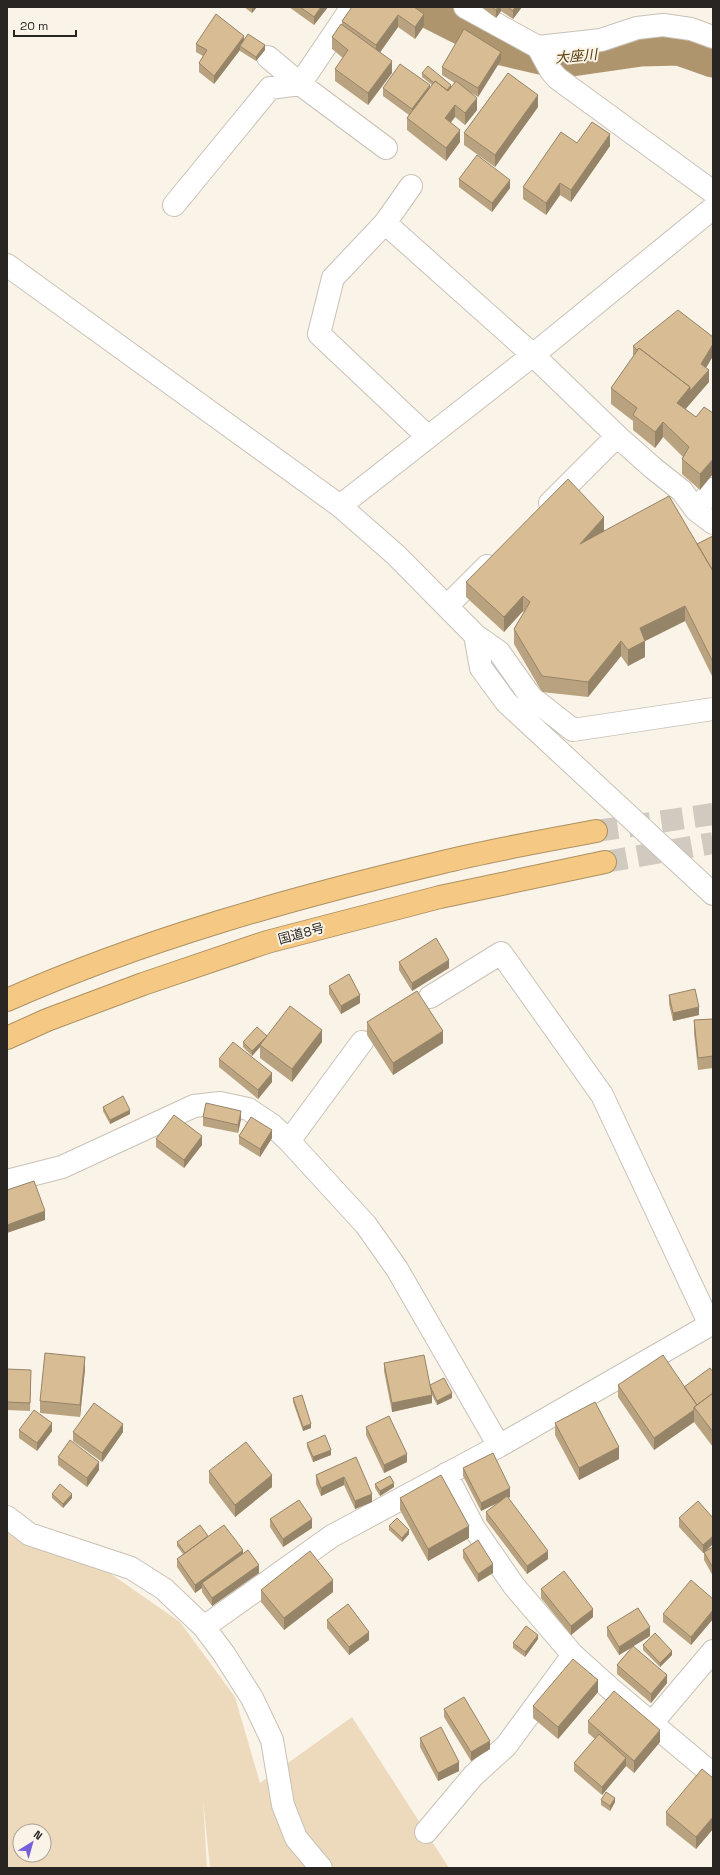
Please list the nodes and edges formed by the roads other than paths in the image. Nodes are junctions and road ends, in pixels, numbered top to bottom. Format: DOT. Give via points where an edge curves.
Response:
graph roads {
  1 [pos="352,7"];
  2 [pos="465,7"];
  3 [pos="713,37"];
  4 [pos="538,47"];
  5 [pos="268,57"];
  6 [pos="300,84"];
  7 [pos="386,148"];
  8 [pos="411,186"];
  9 [pos="713,192"];
  10 [pos="174,205"];
  11 [pos="713,208"];
  12 [pos="386,223"];
  13 [pos="7,265"];
  14 [pos="533,355"];
  15 [pos="617,436"];
  16 [pos="428,437"];
  17 [pos="713,489"];
  18 [pos="340,506"];
  19 [pos="696,510"];
  20 [pos="538,515"];
  21 [pos="713,523"];
  22 [pos="504,549"];
  23 [pos="448,606"];
  24 [pos="476,635"];
  25 [pos="713,709"];
  26 [pos="596,831"];
  27 [pos="605,862"];
  28 [pos="713,894"];
  29 [pos="430,997"];
  30 [pos="7,1000"];
  31 [pos="7,1038"];
  32 [pos="362,1042"];
  33 [pos="289,1142"];
  34 [pos="7,1181"];
  35 [pos="712,1324"];
  36 [pos="499,1446"];
  37 [pos="446,1474"];
  38 [pos="7,1517"];
  39 [pos="204,1627"];
  40 [pos="713,1652"];
  41 [pos="573,1655"];
  42 [pos="652,1723"];
  43 [pos="713,1777"];
  44 [pos="426,1832"];
  45 [pos="321,1868"];
  1 -- 6 [label="street"];
  2 -- 4 [label="street"];
  3 -- 4 [label="street" via="691,29 663,25 637,28 601,40"];
  4 -- 9 [label="street" via="557,78"];
  5 -- 6 [label="street"];
  6 -- 7 [label="street"];
  6 -- 10 [label="street" via="270,88"];
  8 -- 12 [label="street"];
  11 -- 14 [label="street"];
  12 -- 14 [label="street"];
  12 -- 16 [label="street" via="333,278 319,334"];
  13 -- 18 [label="street"];
  14 -- 15 [label="street"];
  14 -- 16 [label="street"];
  15 -- 19 [label="street" via="682,491"];
  15 -- 20 [label="street"];
  16 -- 18 [label="street"];
  17 -- 19 [label="street"];
  18 -- 23 [label="street" via="396,555"];
  19 -- 21 [label="street"];
  22 -- 23 [label="street"];
  23 -- 24 [label="street"];
  24 -- 25 [label="street" via="499,652 532,697 572,730"];
  24 -- 28 [label="street" via="481,668 506,702"];
  26 -- 30 [label="highway" via="440,862 256,909 132,952"];
  27 -- 31 [label="highway, 国道8号" via="440,896 267,942 143,984"];
  29 -- 35 [label="street" via="501,953 602,1095"];
  32 -- 33 [label="street"];
  33 -- 34 [label="street" via="272,1125 248,1108 220,1103 194,1106 62,1167"];
  33 -- 36 [label="street" via="366,1225 397,1269"];
  35 -- 36 [label="street"];
  36 -- 37 [label="street"];
  37 -- 39 [label="street" via="332,1536"];
  37 -- 41 [label="street" via="474,1528 514,1586"];
  38 -- 39 [label="street" via="29,1534 131,1568 164,1589"];
  39 -- 45 [label="street" via="252,1698 272,1740 283,1805 296,1838"];
  40 -- 42 [label="street"];
  41 -- 42 [label="street"];
  41 -- 44 [label="street" via="506,1746 473,1776"];
  42 -- 43 [label="street"];
}
